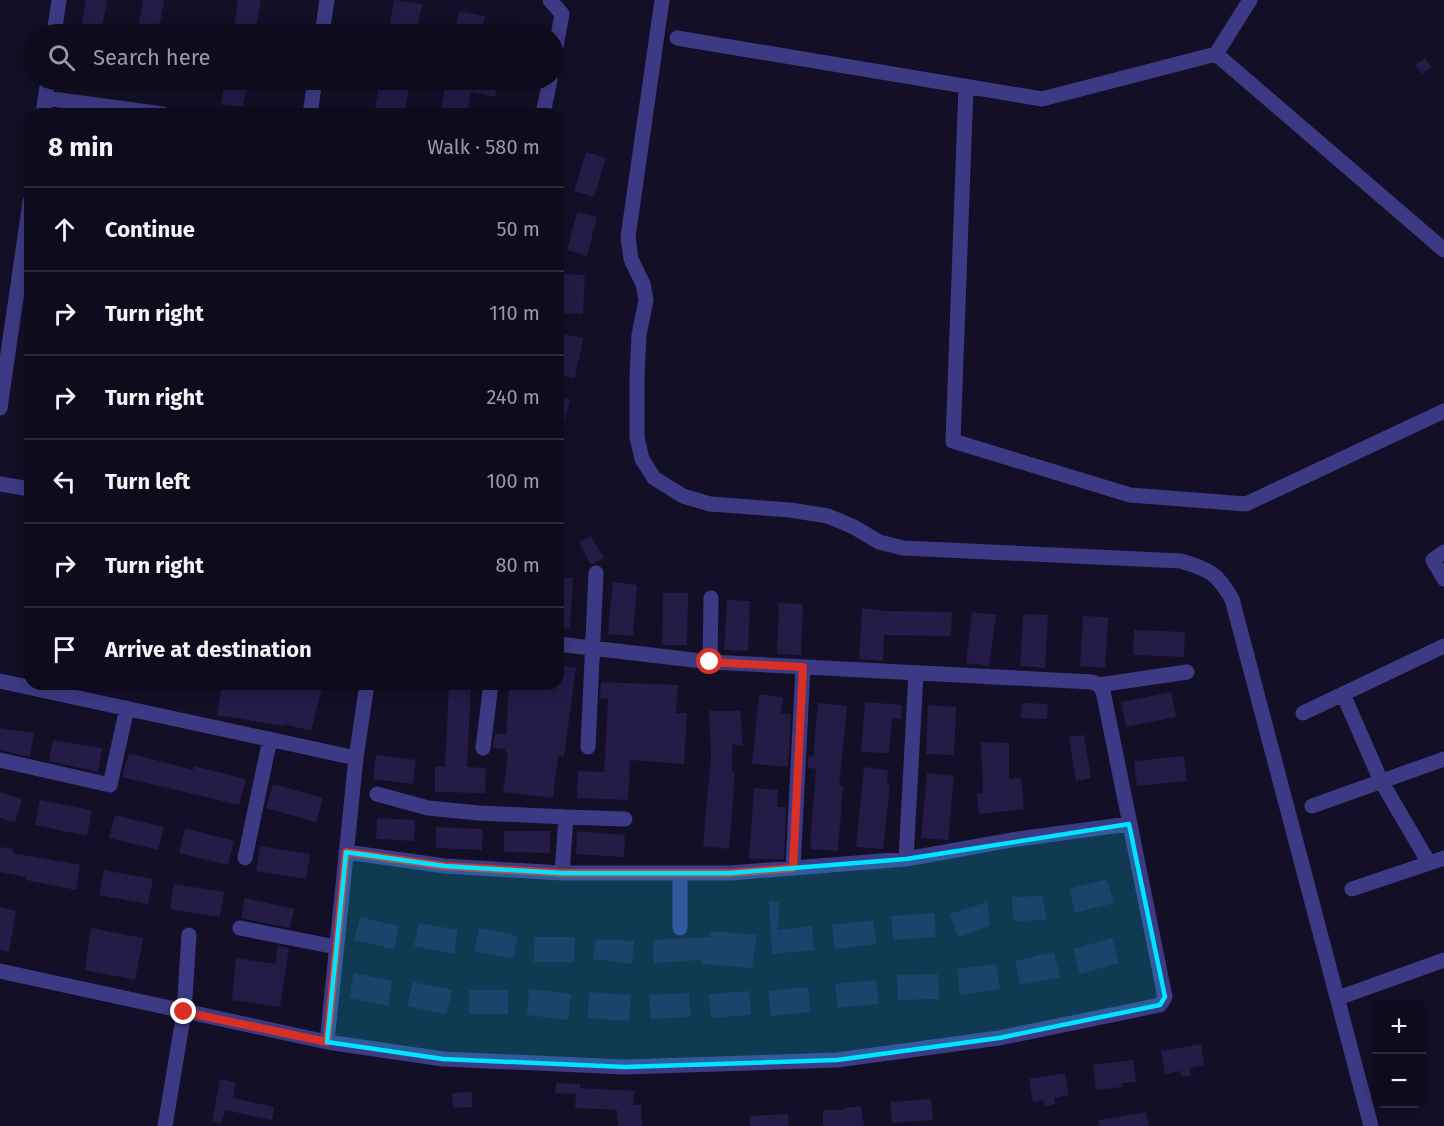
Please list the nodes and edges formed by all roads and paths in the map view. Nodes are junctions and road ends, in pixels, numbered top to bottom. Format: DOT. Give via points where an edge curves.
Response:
graph roads {
  1 [pos="59,0"];
  2 [pos="327,0"];
  3 [pos="550,0"];
  4 [pos="662,0"];
  5 [pos="1250,0"];
  6 [pos="55,24"];
  7 [pos="323,24"];
  8 [pos="560,24"];
  9 [pos="677,38"];
  10 [pos="1216,54"];
  11 [pos="966,86"];
  12 [pos="46,90"];
  13 [pos="314,90"];
  14 [pos="547,90"];
  15 [pos="45,98"];
  16 [pos="44,108"];
  17 [pos="119,108"];
  18 [pos="311,108"];
  19 [pos="544,108"];
  20 [pos="24,243"];
  21 [pos="1444,250"];
  22 [pos="0,408"];
  23 [pos="1444,411"];
  24 [pos="0,484"];
  25 [pos="24,488"];
  26 [pos="1444,552"];
  27 [pos="596,573"];
  28 [pos="1444,579"];
  29 [pos="711,598"];
  30 [pos="564,645"];
  31 [pos="1444,646"];
  32 [pos="591,649"];
  33 [pos="710,662"];
  34 [pos="803,667"];
  35 [pos="1187,672"];
  36 [pos="916,673"];
  37 [pos="0,681"];
  38 [pos="1099,685"];
  39 [pos="24,686"];
  40 [pos="42,690"];
  41 [pos="366,690"];
  42 [pos="490,690"];
  43 [pos="1343,694"];
  44 [pos="127,708"];
  45 [pos="1302,713"];
  46 [pos="270,739"];
  47 [pos="588,747"];
  48 [pos="483,748"];
  49 [pos="356,758"];
  50 [pos="1444,759"];
  51 [pos="0,760"];
  52 [pos="1381,781"];
  53 [pos="377,794"];
  54 [pos="1312,806"];
  55 [pos="566,817"];
  56 [pos="625,819"];
  57 [pos="1129,824"];
  58 [pos="346,852"];
  59 [pos="245,858"];
  60 [pos="906,859"];
  61 [pos="1437,860"];
  62 [pos="793,868"];
  63 [pos="562,873"];
  64 [pos="680,873"];
  65 [pos="1352,889"];
  66 [pos="240,928"];
  67 [pos="680,928"];
  68 [pos="189,935"];
  69 [pos="336,948"];
  70 [pos="1444,960"];
  71 [pos="0,970"];
  72 [pos="1338,998"];
  73 [pos="184,1012"];
  74 [pos="327,1042"];
  75 [pos="165,1126"];
  76 [pos="1371,1126"];
  1 -- 6 [label="street"];
  2 -- 7 [label="street"];
  3 -- 8 [label="street" via="562,14"];
  4 -- 72 [label="street" via="628,237 631,259 646,300 639,335 637,436 642,459 654,478 683,496 710,504 828,516 879,542 903,548 1181,561 1204,568 1221,580 1232,599"];
  5 -- 10 [label="street"];
  9 -- 11 [label="street"];
  10 -- 11 [label="street" via="1042,99"];
  10 -- 21 [label="street"];
  11 -- 23 [label="street" via="953,441 1130,495 1246,504"];
  12 -- 15 [label="street"];
  13 -- 18 [label="street"];
  14 -- 19 [label="street"];
  15 -- 16 [label="street"];
  15 -- 17 [label="street"];
  20 -- 22 [label="street"];
  24 -- 25 [label="street"];
  26 -- 28 [label="street" via="1433,560"];
  27 -- 32 [label="street"];
  29 -- 33 [label="street"];
  30 -- 32 [label="street"];
  31 -- 43 [label="street"];
  32 -- 33 [label="street"];
  32 -- 47 [label="street"];
  33 -- 34 [label="street"];
  34 -- 36 [label="street"];
  34 -- 62 [label="street"];
  35 -- 38 [label="street"];
  36 -- 38 [label="street"];
  36 -- 60 [label="street"];
  37 -- 39 [label="street"];
  38 -- 57 [label="street"];
  40 -- 44 [label="street"];
  41 -- 49 [label="street"];
  42 -- 48 [label="street"];
  43 -- 45 [label="street"];
  43 -- 52 [label="street"];
  44 -- 46 [label="street"];
  44 -- 51 [label="street" via="110,785"];
  46 -- 49 [label="street"];
  46 -- 59 [label="street"];
  49 -- 58 [label="street"];
  50 -- 52 [label="street"];
  52 -- 54 [label="street"];
  52 -- 61 [label="street"];
  53 -- 55 [label="street" via="428,808"];
  55 -- 56 [label="street"];
  55 -- 63 [label="street"];
  57 -- 60 [label="street" via="1018,838"];
  57 -- 74 [label="street" via="1165,997 1160,1005 999,1038 837,1060 625,1067 443,1059"];
  58 -- 63 [label="street" via="445,866"];
  58 -- 69 [label="street"];
  60 -- 62 [label="street"];
  61 -- 65 [label="street"];
  62 -- 64 [label="street"];
  63 -- 64 [label="street"];
  64 -- 67 [label="street"];
  66 -- 69 [label="street"];
  68 -- 73 [label="street"];
  69 -- 74 [label="street"];
  70 -- 72 [label="street"];
  71 -- 73 [label="street"];
  72 -- 76 [label="street"];
  73 -- 74 [label="street"];
  73 -- 75 [label="street"];
}
